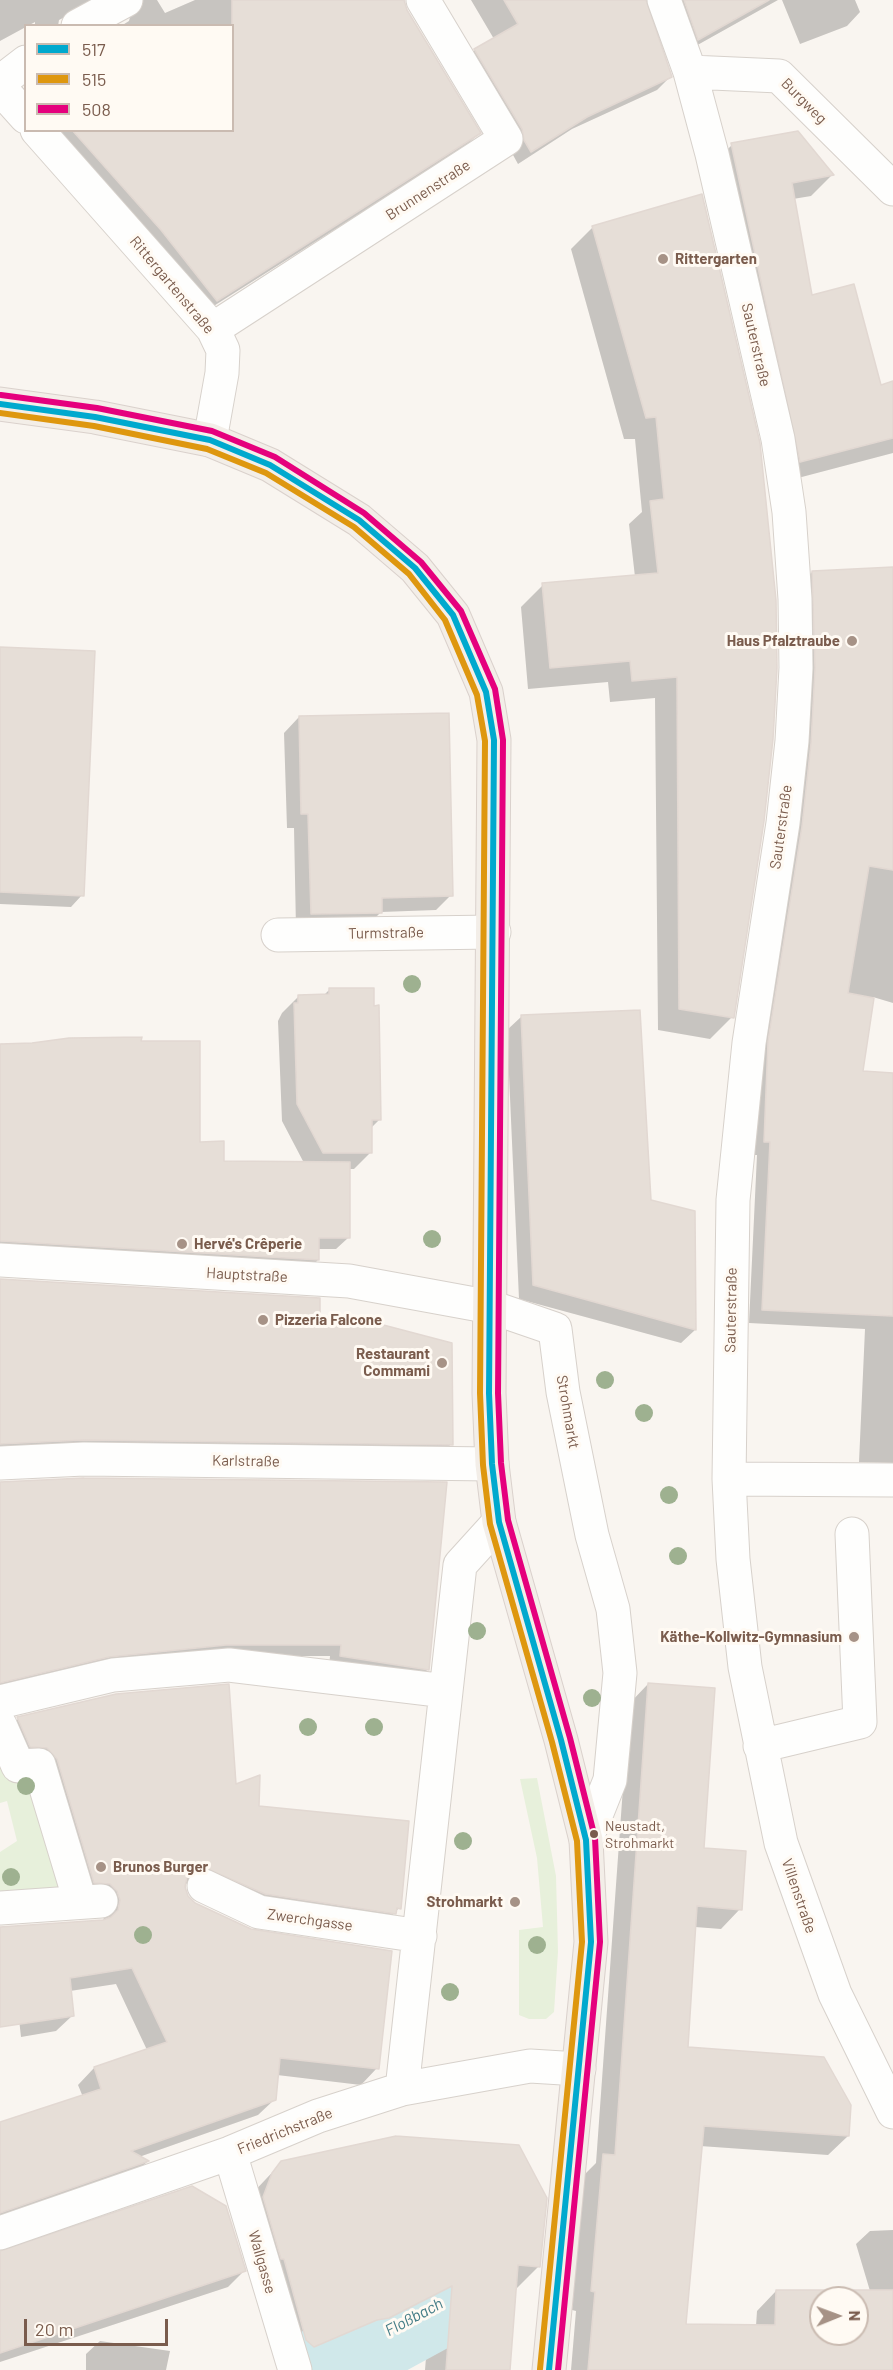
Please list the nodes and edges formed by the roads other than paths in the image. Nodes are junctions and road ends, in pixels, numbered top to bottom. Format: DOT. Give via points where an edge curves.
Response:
graph roads {
  1 [pos="126,0"];
  2 [pos="423,0"];
  3 [pos="664,0"];
  4 [pos="82,24"];
  5 [pos="24,64"];
  6 [pos="690,72"];
  7 [pos="0,82"];
  8 [pos="0,88"];
  9 [pos="24,115"];
  10 [pos="39,132"];
  11 [pos="893,189"];
  12 [pos="213,329"];
  13 [pos="0,404"];
  14 [pos="210,440"];
  15 [pos="494,932"];
  16 [pos="279,935"];
  17 [pos="0,1260"];
  18 [pos="491,1307"];
  19 [pos="0,1463"];
  20 [pos="492,1464"];
  21 [pos="729,1479"];
  22 [pos="893,1480"];
  23 [pos="499,1522"];
  24 [pos="852,1534"];
  25 [pos="745,1667"];
  26 [pos="446,1691"];
  27 [pos="0,1702"];
  28 [pos="0,1725"];
  29 [pos="760,1746"];
  30 [pos="586,1840"];
  31 [pos="204,1887"];
  32 [pos="0,1908"];
  33 [pos="420,1936"];
  34 [pos="579,2069"];
  35 [pos="402,2089"];
  36 [pos="893,2112"];
  37 [pos="230,2153"];
  38 [pos="0,2233"];
  39 [pos="287,2366"];
  40 [pos="549,2370"];
  1 -- 4 [label="street"];
  2 -- 12 [label="street, Brunnenstraße" via="506,139"];
  3 -- 6 [label="street, Sauterstraße"];
  5 -- 7 [label="street"];
  6 -- 11 [label="street, Burgweg" via="779,76"];
  6 -- 21 [label="street, Sauterstraße" via="778,439 789,512 795,599 792,741 749,1043 733,1200"];
  8 -- 9 [label="street"];
  10 -- 12 [label="street, Rittergartenstraße"];
  12 -- 14 [label="street, Rittergartenstraße" via="222,350 222,374"];
  13 -- 14 [label="main road" via="95,417"];
  14 -- 15 [label="main road" via="270,465 359,520 415,568 453,615 486,692 494,740"];
  15 -- 16 [label="street, Turmstraße"];
  15 -- 18 [label="main road"];
  17 -- 18 [label="street, Hauptstraße" via="349,1281"];
  18 -- 20 [label="main road, Strohmarkt"];
  18 -- 30 [label="street, Strohmarkt" via="555,1329 563,1392 592,1535 613,1609 620,1673 610,1780"];
  19 -- 20 [label="street, Karlstraße" via="84,1459"];
  20 -- 23 [label="main road, Strohmarkt"];
  21 -- 22 [label="street"];
  21 -- 25 [label="street, Sauterstraße"];
  23 -- 26 [label="street" via="460,1565"];
  23 -- 30 [label="main road, Strohmarkt"];
  24 -- 29 [label="street" via="860,1722"];
  25 -- 29 [label="street, Villenstraße"];
  26 -- 27 [label="street" via="229,1665 113,1675"];
  26 -- 33 [label="street"];
  28 -- 32 [label="street" via="18,1766 39,1765 91,1901"];
  29 -- 36 [label="street, Villenstraße" via="781,1843 809,1927 835,1994"];
  30 -- 34 [label="main road, Strohmarkt" via="591,1942"];
  31 -- 33 [label="street, Zwerchgasse" via="259,1912"];
  33 -- 35 [label="street"];
  34 -- 35 [label="street, Friedrichstraße" via="530,2066"];
  34 -- 40 [label="main road, Strohmarkt"];
  35 -- 37 [label="street, Friedrichstraße" via="318,2116"];
  37 -- 38 [label="street, Friedrichstraße"];
  37 -- 39 [label="street, Wallgasse"];
}
